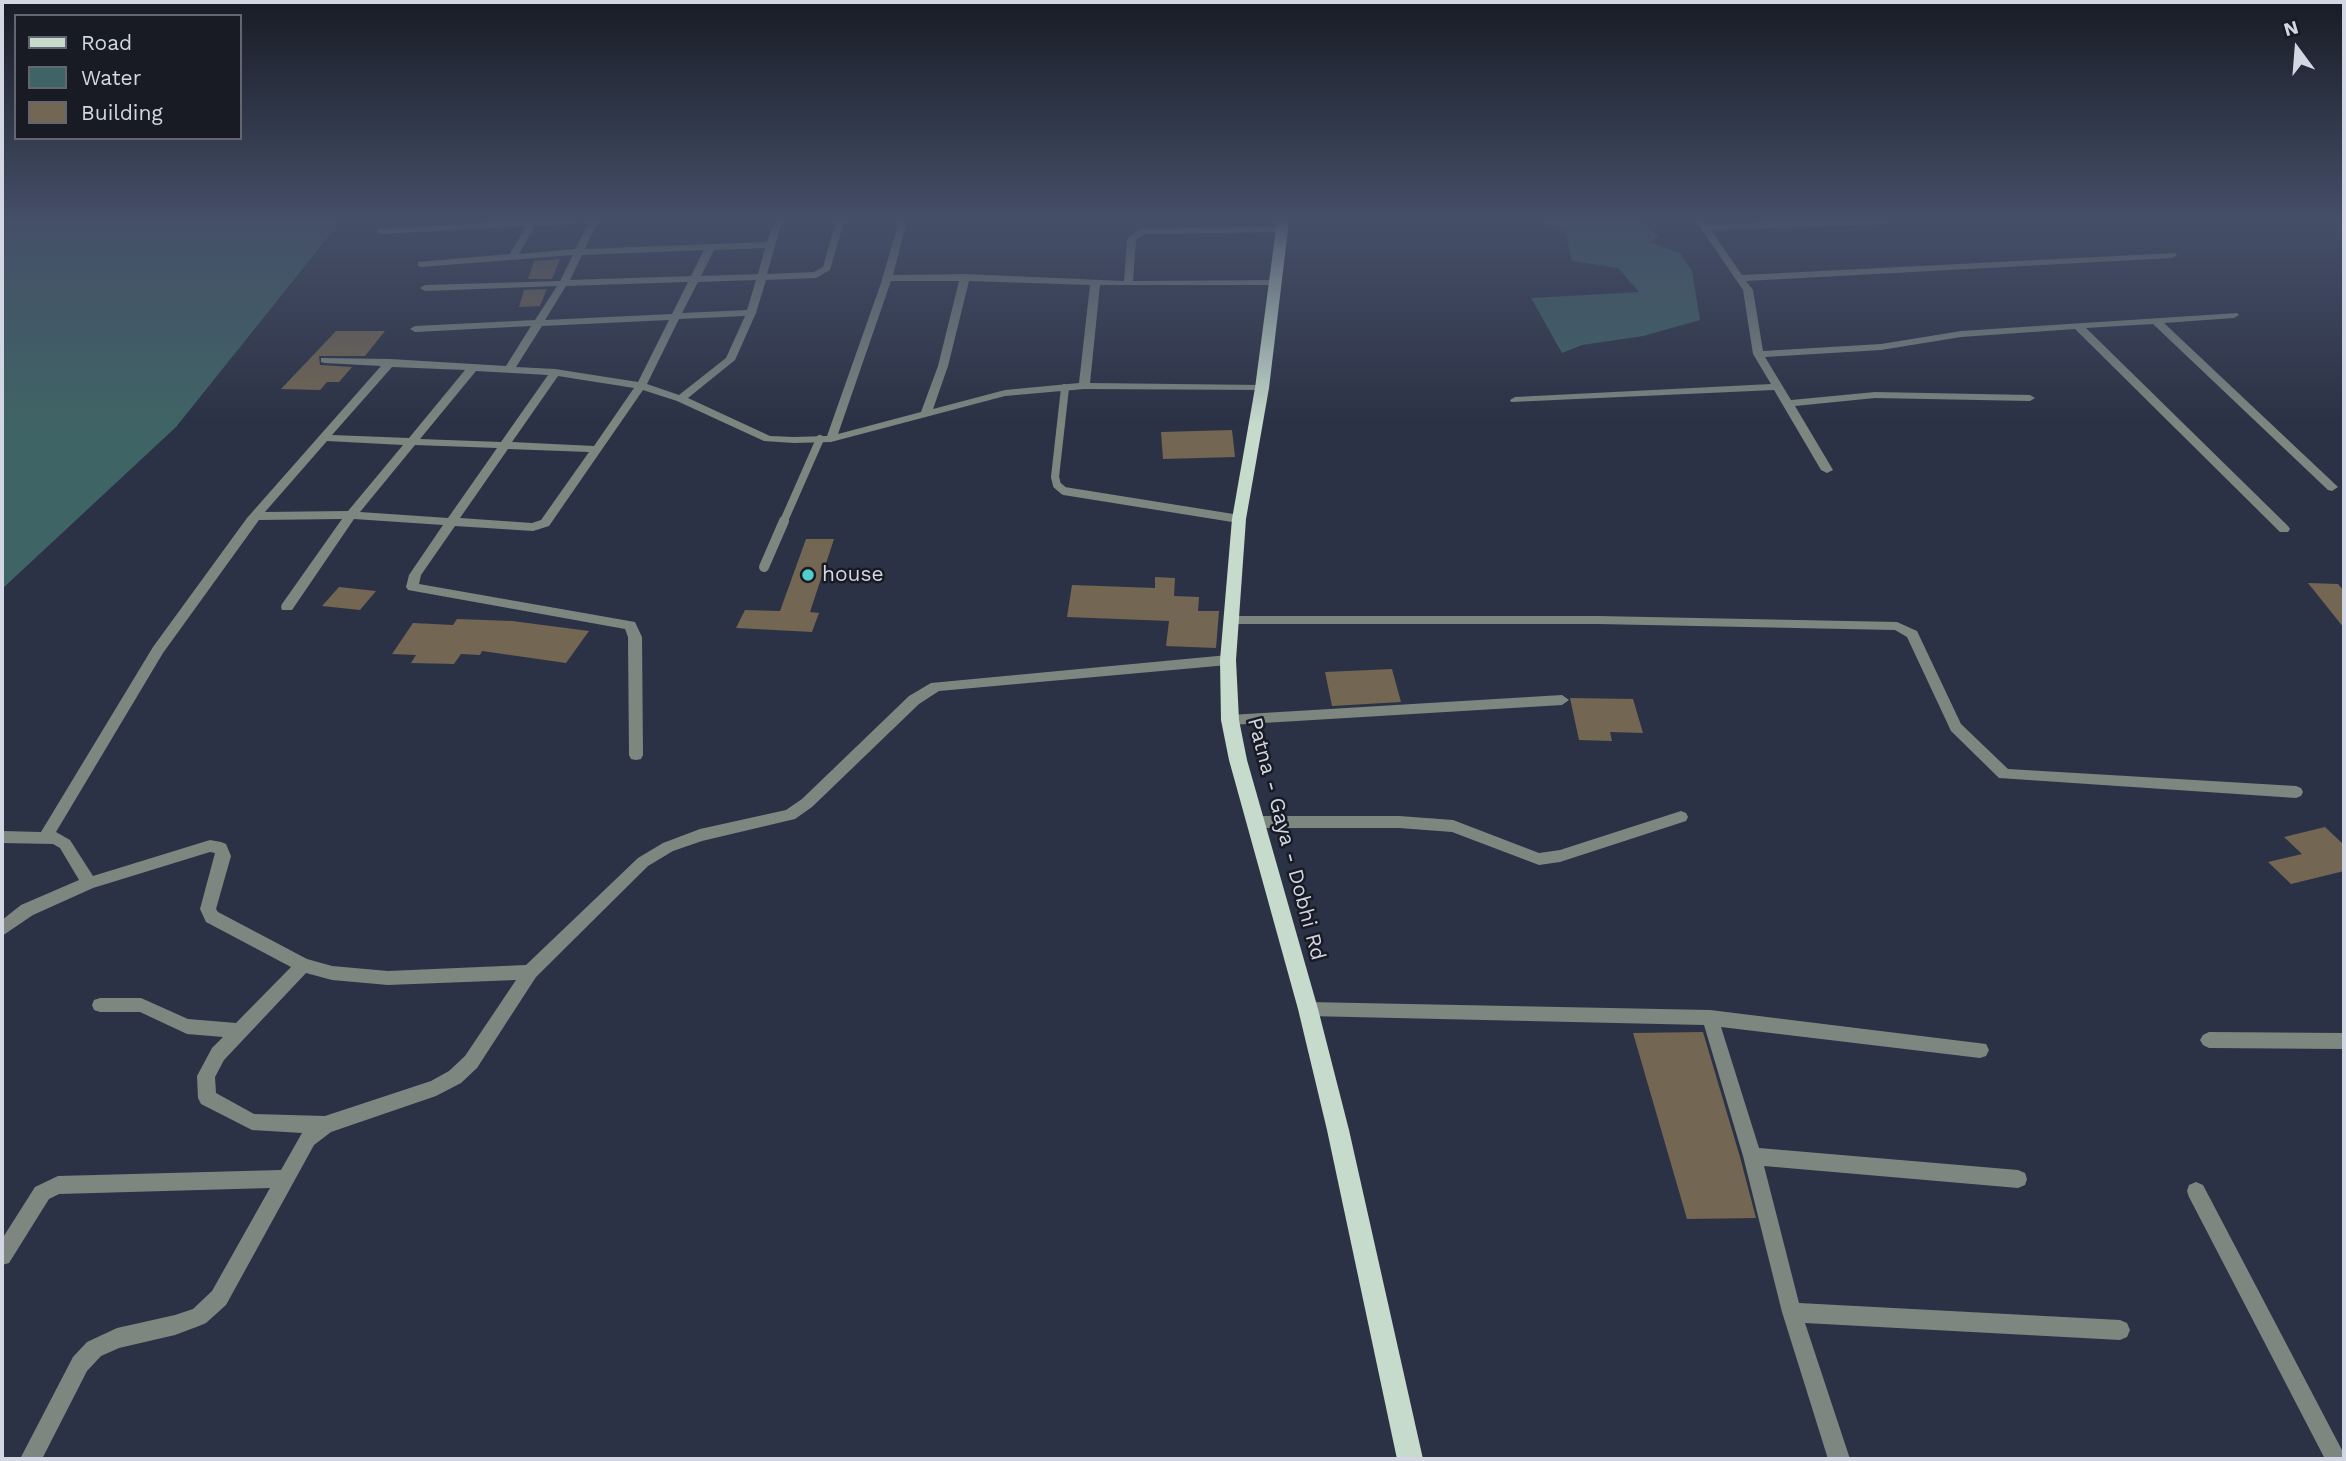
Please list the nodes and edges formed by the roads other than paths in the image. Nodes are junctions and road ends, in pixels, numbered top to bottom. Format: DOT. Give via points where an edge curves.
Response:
graph roads {
  1 [pos="560,289"];
  2 [pos="689,289"];
  3 [pos="757,289"];
  4 [pos="883,289"];
  5 [pos="962,289"];
  6 [pos="1094,289"];
  7 [pos="1275,289"];
  8 [pos="1746,289"];
  9 [pos="751,313"];
  10 [pos="676,315"];
  11 [pos="2234,315"];
  12 [pos="2155,320"];
  13 [pos="540,323"];
  14 [pos="2077,325"];
  15 [pos="415,329"];
  16 [pos="1758,354"];
  17 [pos="325,360"];
  18 [pos="390,362"];
  19 [pos="471,370"];
  20 [pos="509,370"];
  21 [pos="555,372"];
  22 [pos="641,386"];
  23 [pos="1084,386"];
  24 [pos="1778,387"];
  25 [pos="1065,388"];
  26 [pos="1262,388"];
  27 [pos="2030,398"];
  28 [pos="681,399"];
  29 [pos="1516,400"];
  30 [pos="1787,404"];
  31 [pos="926,412"];
  32 [pos="324,438"];
  33 [pos="825,439"];
  34 [pos="411,442"];
  35 [pos="504,445"];
  36 [pos="594,449"];
  37 [pos="1826,470"];
  38 [pos="2332,487"];
  39 [pos="351,515"];
  40 [pos="257,516"];
  41 [pos="1239,519"];
  42 [pos="453,521"];
  43 [pos="2284,530"];
  44 [pos="764,567"];
  45 [pos="287,607"];
  46 [pos="1230,620"];
  47 [pos="1228,660"];
  48 [pos="1562,700"];
  49 [pos="1230,720"];
  50 [pos="636,755"];
  51 [pos="2295,792"];
  52 [pos="1681,817"];
  53 [pos="1254,822"];
  54 [pos="2,836"];
  55 [pos="45,838"];
  56 [pos="89,883"];
  57 [pos="2,929"];
  58 [pos="303,965"];
  59 [pos="530,972"];
  60 [pos="100,1004"];
  61 [pos="1308,1009"];
  62 [pos="1710,1018"];
  63 [pos="237,1031"];
  64 [pos="2209,1040"];
  65 [pos="2344,1041"];
  66 [pos="1980,1050"];
  67 [pos="325,1125"];
  68 [pos="1752,1157"];
  69 [pos="284,1179"];
  70 [pos="2018,1179"];
  71 [pos="2196,1191"];
  72 [pos="2,1256"];
  73 [pos="1792,1312"];
  74 [pos="2120,1330"];
  75 [pos="32,1459"];
  76 [pos="1410,1459"];
  77 [pos="1839,1459"];
  78 [pos="2336,1459"];
  1 -- 13 [label="street"];
  2 -- 10 [label="street"];
  3 -- 9 [label="street"];
  4 -- 33 [label="street"];
  5 -- 31 [label="street"];
  6 -- 23 [label="street"];
  7 -- 26 [label="main road, Patna - Gaya - Dobhi Rd"];
  8 -- 16 [label="street"];
  9 -- 10 [label="street"];
  9 -- 28 [label="street" via="730,360"];
  10 -- 13 [label="street"];
  10 -- 22 [label="street"];
  11 -- 12 [label="street"];
  12 -- 14 [label="street"];
  12 -- 38 [label="street"];
  13 -- 15 [label="street"];
  13 -- 20 [label="street"];
  14 -- 16 [label="street" via="1961,334 1869,348"];
  14 -- 43 [label="street"];
  16 -- 24 [label="street"];
  17 -- 18 [label="street"];
  18 -- 19 [label="street"];
  18 -- 32 [label="street"];
  19 -- 20 [label="street"];
  19 -- 34 [label="street"];
  20 -- 21 [label="street"];
  21 -- 22 [label="street"];
  21 -- 35 [label="street"];
  22 -- 28 [label="street"];
  22 -- 36 [label="street"];
  23 -- 25 [label="street"];
  23 -- 26 [label="street"];
  24 -- 29 [label="street"];
  24 -- 30 [label="street"];
  25 -- 31 [label="street" via="1005,393"];
  25 -- 41 [label="lane" via="1055,477 1064,491"];
  26 -- 41 [label="main road, Patna - Gaya - Dobhi Rd"];
  27 -- 30 [label="street" via="1887,394"];
  28 -- 33 [label="street" via="768,439"];
  30 -- 37 [label="street"];
  31 -- 33 [label="street"];
  32 -- 34 [label="street"];
  32 -- 40 [label="street"];
  33 -- 44 [label="lane"];
  34 -- 35 [label="street"];
  34 -- 39 [label="street"];
  35 -- 36 [label="street"];
  35 -- 42 [label="street"];
  36 -- 42 [label="street" via="545,523 533,527"];
  39 -- 40 [label="street"];
  39 -- 42 [label="street"];
  39 -- 45 [label="street"];
  40 -- 55 [label="street" via="158,650"];
  41 -- 46 [label="main road, Patna - Gaya - Dobhi Rd"];
  42 -- 50 [label="street" via="415,575 412,587 621,622 634,629"];
  46 -- 47 [label="main road, Patna - Gaya - Dobhi Rd"];
  46 -- 51 [label="street" via="1897,626 1912,634 1956,727 2004,774"];
  47 -- 49 [label="main road, Patna - Gaya - Dobhi Rd"];
  47 -- 59 [label="street" via="936,686 790,815 700,835 643,862"];
  48 -- 49 [label="street"];
  49 -- 53 [label="main road, Patna - Gaya - Dobhi Rd"];
  52 -- 53 [label="street" via="1539,859 1452,826"];
  53 -- 61 [label="main road, Patna - Gaya - Dobhi Rd"];
  54 -- 55 [label="street"];
  55 -- 56 [label="street" via="65,844"];
  56 -- 57 [label="street" via="27,909"];
  56 -- 58 [label="street" via="198,848 221,848 223,856 208,909 212,917"];
  58 -- 59 [label="street" via="332,973 388,978"];
  58 -- 63 [label="street"];
  59 -- 67 [label="street" via="471,1062 456,1077"];
  60 -- 63 [label="street" via="141,1005 195,1028"];
  61 -- 62 [label="street"];
  61 -- 76 [label="main road, Patna - Gaya - Dobhi Rd"];
  62 -- 66 [label="street"];
  62 -- 68 [label="street"];
  63 -- 67 [label="street" via="206,1076 207,1098 252,1122"];
  64 -- 65 [label="street"];
  67 -- 69 [label="street" via="308,1139"];
  68 -- 70 [label="street"];
  68 -- 73 [label="street"];
  69 -- 72 [label="street" via="58,1185 42,1193"];
  69 -- 75 [label="street" via="219,1298 199,1316 117,1338 94,1349 79,1364"];
  71 -- 78 [label="street"];
  73 -- 74 [label="street"];
  73 -- 77 [label="street"];
}
